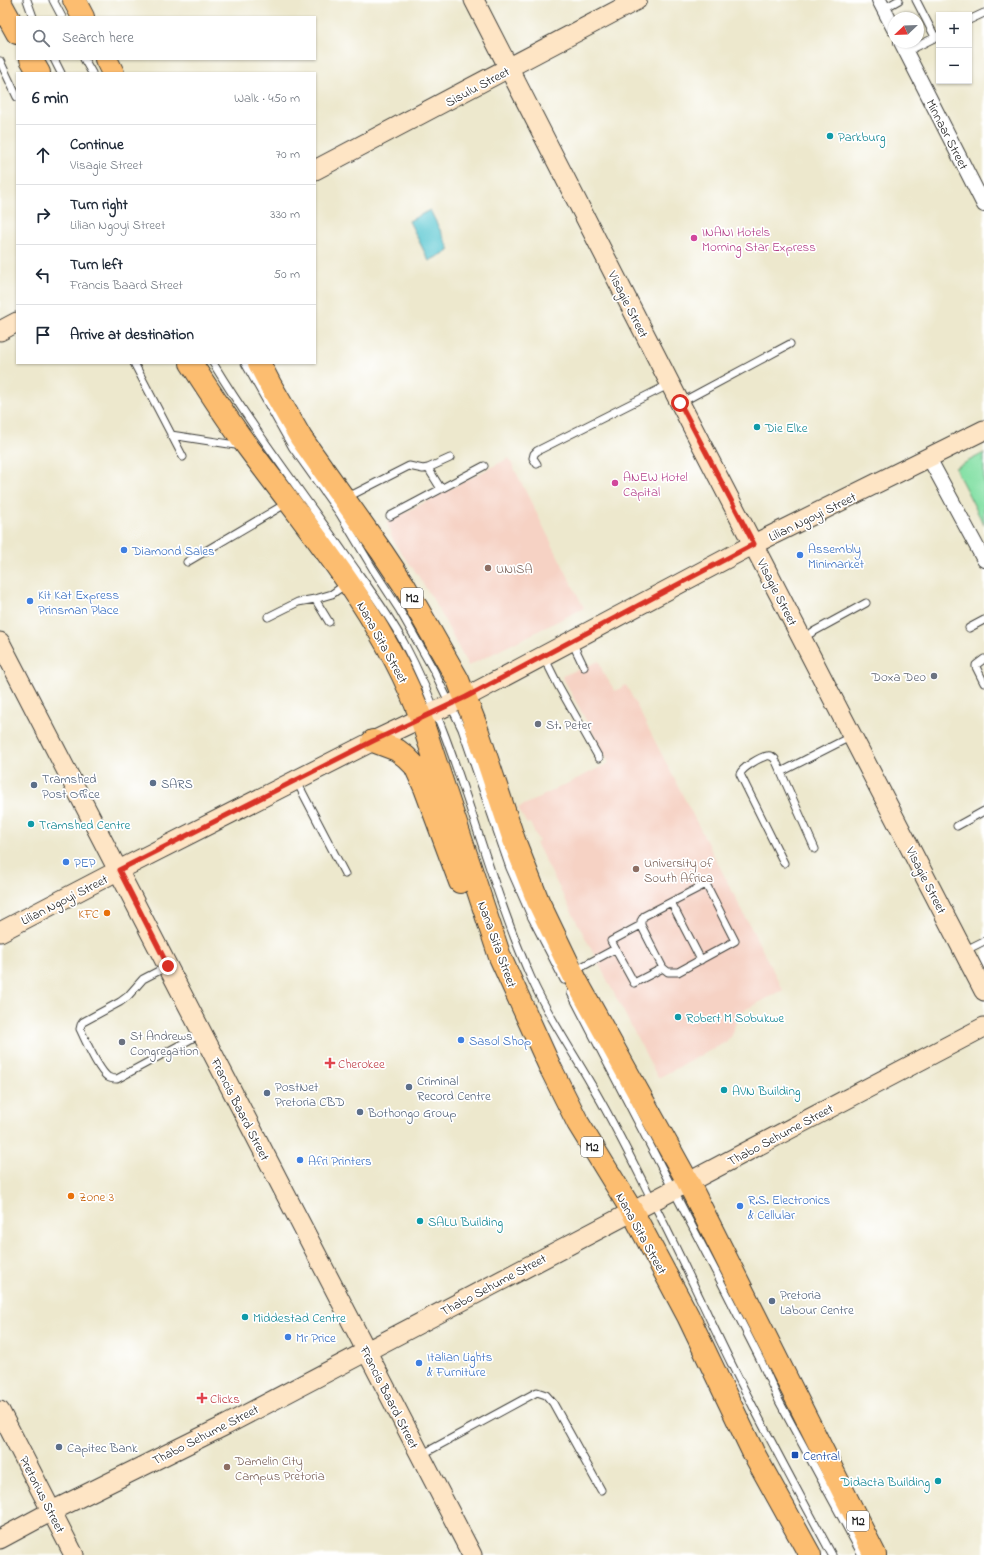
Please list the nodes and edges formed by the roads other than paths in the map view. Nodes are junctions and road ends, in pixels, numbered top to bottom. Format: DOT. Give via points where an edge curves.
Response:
graph roads {
  1 [pos="27,0"];
  2 [pos="53,0"];
  3 [pos="74,0"];
  4 [pos="474,0"];
  5 [pos="637,0"];
  6 [pos="899,0"];
  7 [pos="916,0"];
  8 [pos="881,4"];
  9 [pos="1,5"];
  10 [pos="984,13"];
  11 [pos="33,16"];
  12 [pos="61,16"];
  13 [pos="82,16"];
  14 [pos="888,17"];
  15 [pos="972,19"];
  16 [pos="16,31"];
  17 [pos="936,34"];
  18 [pos="936,36"];
  19 [pos="924,40"];
  20 [pos="904,48"];
  21 [pos="32,60"];
  22 [pos="54,60"];
  23 [pos="85,60"];
  24 [pos="107,60"];
  25 [pos="0,61"];
  26 [pos="508,69"];
  27 [pos="38,72"];
  28 [pos="60,72"];
  29 [pos="91,72"];
  30 [pos="113,72"];
  31 [pos="16,95"];
  32 [pos="316,169"];
  33 [pos="984,205"];
  34 [pos="16,323"];
  35 [pos="0,331"];
  36 [pos="790,344"];
  37 [pos="135,364"];
  38 [pos="192,364"];
  39 [pos="214,364"];
  40 [pos="246,364"];
  41 [pos="260,364"];
  42 [pos="671,384"];
  43 [pos="680,403"];
  44 [pos="984,430"];
  45 [pos="171,435"];
  46 [pos="248,447"];
  47 [pos="182,457"];
  48 [pos="450,458"];
  49 [pos="929,458"];
  50 [pos="537,464"];
  51 [pos="484,466"];
  52 [pos="428,468"];
  53 [pos="441,489"];
  54 [pos="344,499"];
  55 [pos="289,502"];
  56 [pos="390,516"];
  57 [pos="754,544"];
  58 [pos="984,560"];
  59 [pos="187,562"];
  60 [pos="348,583"];
  61 [pos="315,599"];
  62 [pos="866,603"];
  63 [pos="268,617"];
  64 [pos="984,620"];
  65 [pos="329,622"];
  66 [pos="969,628"];
  67 [pos="802,638"];
  68 [pos="571,640"];
  69 [pos="0,642"];
  70 [pos="543,655"];
  71 [pos="984,658"];
  72 [pos="584,667"];
  73 [pos="984,684"];
  74 [pos="443,708"];
  75 [pos="852,735"];
  76 [pos="373,741"];
  77 [pos="599,758"];
  78 [pos="781,772"];
  79 [pos="296,780"];
  80 [pos="984,811"];
  81 [pos="957,826"];
  82 [pos="815,849"];
  83 [pos="784,863"];
  84 [pos="119,870"];
  85 [pos="345,874"];
  86 [pos="671,902"];
  87 [pos="641,925"];
  88 [pos="0,932"];
  89 [pos="984,941"];
  90 [pos="615,949"];
  91 [pos="964,951"];
  92 [pos="500,958"];
  93 [pos="701,960"];
  94 [pos="168,966"];
  95 [pos="663,968"];
  96 [pos="572,972"];
  97 [pos="984,991"];
  98 [pos="984,1027"];
  99 [pos="202,1033"];
  100 [pos="681,1186"];
  101 [pos="652,1201"];
  102 [pos="632,1211"];
  103 [pos="366,1350"];
  104 [pos="0,1411"];
  105 [pos="420,1455"];
  106 [pos="601,1490"];
  107 [pos="52,1511"];
  108 [pos="0,1539"];
  109 [pos="74,1555"];
  110 [pos="472,1555"];
  111 [pos="810,1555"];
  112 [pos="832,1555"];
  113 [pos="862,1555"];
  114 [pos="875,1555"];
  1 -- 11 [label="lane"];
  2 -- 12 [label="lane"];
  3 -- 13 [label="main road"];
  4 -- 26 [label="street, Visagie Street"];
  5 -- 26 [label="street, Sisulu Street"];
  6 -- 8 [label="lane"];
  7 -- 17 [label="lane"];
  8 -- 14 [label="street"];
  9 -- 16 [label="main road"];
  10 -- 15 [label="lane"];
  18 -- 19 [label="lane"];
  20 -- 33 [label="street, Minnaar Street"];
  21 -- 27 [label="main road"];
  22 -- 28 [label="lane"];
  23 -- 29 [label="lane"];
  24 -- 30 [label="main road"];
  25 -- 31 [label="lane"];
  26 -- 32 [label="street, Sisulu Street"];
  26 -- 42 [label="street, Visagie Street"];
  34 -- 35 [label="street"];
  36 -- 43 [label="lane"];
  37 -- 45 [label="lane"];
  38 -- 46 [label="main road, Nana Sita Street / M2"];
  39 -- 74 [label="lane" via="239,407 326,526 386,614"];
  40 -- 74 [label="lane" via="293,448 340,514 420,644"];
  41 -- 54 [label="main road, Nana Sita Street / M2" via="301,438"];
  42 -- 43 [label="street, Visagie Street"];
  42 -- 50 [label="lane" via="537,451 533,458"];
  43 -- 57 [label="street, Visagie Street"];
  44 -- 49 [label="street, Lilian Ngoyi Street"];
  45 -- 46 [label="lane"];
  45 -- 47 [label="lane"];
  46 -- 55 [label="main road, Nana Sita Street / M2"];
  48 -- 52 [label="lane"];
  49 -- 57 [label="street, Lilian Ngoyi Street"];
  49 -- 58 [label="street"];
  51 -- 53 [label="lane"];
  52 -- 53 [label="lane"];
  52 -- 54 [label="lane" via="409,466"];
  53 -- 56 [label="lane"];
  54 -- 74 [label="main road, Nana Sita Street / M2" via="404,585"];
  55 -- 59 [label="lane"];
  55 -- 60 [label="main road, Nana Sita Street / M2"];
  57 -- 67 [label="street, Visagie Street"];
  57 -- 68 [label="street, Lilian Ngoyi Street"];
  60 -- 61 [label="lane" via="332,594"];
  60 -- 74 [label="main road, Nana Sita Street / M2" via="387,644 414,700"];
  61 -- 63 [label="lane" via="298,602"];
  61 -- 65 [label="lane"];
  62 -- 67 [label="lane"];
  64 -- 66 [label="lane"];
  67 -- 75 [label="street, Visagie Street"];
  68 -- 70 [label="street, Lilian Ngoyi Street"];
  68 -- 72 [label="lane"];
  69 -- 84 [label="street, Francis Baard Street"];
  70 -- 74 [label="street, Lilian Ngoyi Street"];
  70 -- 77 [label="lane"];
  71 -- 73 [label="lane" via="976,667"];
  74 -- 76 [label="street, Lilian Ngoyi Street"];
  74 -- 92 [label="main road, Nana Sita Street / M2"];
  74 -- 96 [label="main road, Nana Sita Street / M2"];
  74 -- 100 [label="lane" via="462,730 510,868 532,918"];
  74 -- 101 [label="lane" via="446,737 493,877 532,980 552,1020 606,1111"];
  75 -- 78 [label="lane"];
  75 -- 91 [label="street, Visagie Street"];
  76 -- 79 [label="street, Lilian Ngoyi Street"];
  76 -- 92 [label="main road" via="396,750 415,766 457,876"];
  78 -- 82 [label="lane"];
  78 -- 83 [label="lane" via="775,760 771,756 766,756 742,769 740,774"];
  79 -- 84 [label="street, Lilian Ngoyi Street"];
  79 -- 85 [label="lane"];
  80 -- 81 [label="lane"];
  84 -- 88 [label="street, Lilian Ngoyi Street"];
  84 -- 94 [label="street, Francis Baard Street"];
  86 -- 87 [label="lane" via="646,915"];
  86 -- 93 [label="lane"];
  86 -- 93 [label="lane" via="706,884 735,941"];
  87 -- 90 [label="lane" via="611,942"];
  87 -- 95 [label="lane"];
  89 -- 91 [label="lane"];
  90 -- 95 [label="lane" via="634,983"];
  90 -- 96 [label="lane"];
  91 -- 97 [label="street, Visagie Street"];
  92 -- 102 [label="main road, Nana Sita Street / M2" via="578,1123"];
  93 -- 95 [label="lane" via="678,972 668,972"];
  94 -- 99 [label="street, Francis Baard Street"];
  94 -- 99 [label="lane" via="143,979 128,996 83,1022 80,1029 98,1063 112,1079"];
  96 -- 100 [label="main road, Nana Sita Street / M2"];
  98 -- 100 [label="street, Thabo Sehume Street"];
  99 -- 103 [label="street, Francis Baard Street"];
  100 -- 101 [label="street, Thabo Sehume Street"];
  100 -- 113 [label="lane" via="779,1401"];
  100 -- 114 [label="main road, Nana Sita Street / M2"];
  101 -- 102 [label="street, Thabo Sehume Street"];
  101 -- 112 [label="lane" via="767,1435"];
  102 -- 103 [label="street, Thabo Sehume Street"];
  102 -- 111 [label="main road, Nana Sita Street / M2" via="688,1316 753,1452"];
  103 -- 105 [label="street, Francis Baard Street"];
  103 -- 107 [label="street, Thabo Sehume Street" via="226,1425"];
  104 -- 107 [label="street, Pretorius Street"];
  105 -- 106 [label="lane" via="536,1392 546,1394 553,1403"];
  105 -- 110 [label="street, Francis Baard Street"];
  107 -- 108 [label="street, Thabo Sehume Street"];
  107 -- 109 [label="street, Pretorius Street"];
}
